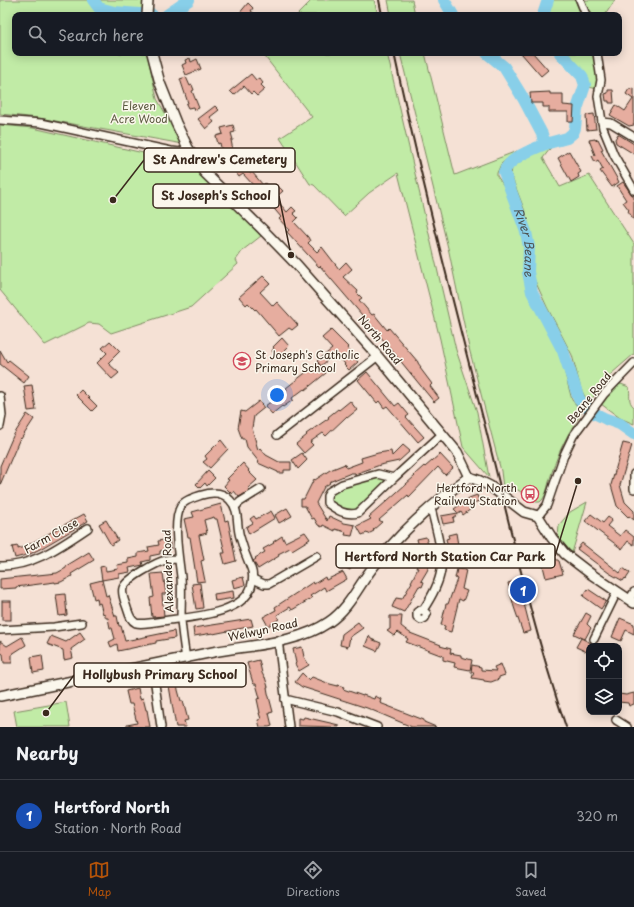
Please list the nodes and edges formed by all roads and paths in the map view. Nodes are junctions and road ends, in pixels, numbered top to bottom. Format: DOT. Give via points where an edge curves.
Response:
graph roads {
  1 [pos="148,0"];
  2 [pos="580,0"];
  3 [pos="147,12"];
  4 [pos="585,12"];
  5 [pos="153,56"];
  6 [pos="598,56"];
  7 [pos="0,120"];
  8 [pos="602,122"];
  9 [pos="634,136"];
  10 [pos="188,148"];
  11 [pos="634,190"];
  12 [pos="378,356"];
  13 [pos="634,363"];
  14 [pos="0,396"];
  15 [pos="0,426"];
  16 [pos="442,434"];
  17 [pos="277,435"];
  18 [pos="634,474"];
  19 [pos="469,477"];
  20 [pos="394,478"];
  21 [pos="261,489"];
  22 [pos="634,489"];
  23 [pos="235,507"];
  24 [pos="430,508"];
  25 [pos="538,516"];
  26 [pos="88,528"];
  27 [pos="317,556"];
  28 [pos="178,559"];
  29 [pos="0,566"];
  30 [pos="253,579"];
  31 [pos="616,592"];
  32 [pos="632,598"];
  33 [pos="423,610"];
  34 [pos="181,618"];
  35 [pos="82,623"];
  36 [pos="0,630"];
  37 [pos="278,640"];
  38 [pos="594,640"];
  39 [pos="186,659"];
  40 [pos="150,666"];
  41 [pos="0,696"];
  42 [pos="285,699"];
  43 [pos="616,720"];
  44 [pos="161,727"];
  45 [pos="289,727"];
  46 [pos="378,727"];
  47 [pos="627,727"];
  1 -- 3 [label="main road"];
  2 -- 4 [label="street"];
  5 -- 10 [label="main road, North Road" via="160,83"];
  6 -- 8 [label="street" via="601,80 598,96"];
  7 -- 10 [label="street" via="47,125 171,151 180,152"];
  8 -- 9 [label="street" via="611,123"];
  8 -- 11 [label="street" via="608,141"];
  10 -- 12 [label="main road, North Road" via="204,172 297,265"];
  12 -- 16 [label="main road, North Road"];
  12 -- 17 [label="street"];
  13 -- 25 [label="street, Beane Road" via="600,399 573,436 547,505"];
  14 -- 15 [label="street"];
  16 -- 19 [label="main road, North Road" via="457,452"];
  16 -- 20 [label="street"];
  18 -- 22 [label="street"];
  19 -- 24 [label="main road, Welwyn Road"];
  19 -- 25 [label="main road" via="490,486 524,512"];
  20 -- 20 [label="street" via="358,513 343,513 327,503 330,491 342,484 378,474"];
  21 -- 23 [label="street"];
  23 -- 28 [label="street, Alexander Road" via="230,500 218,494 202,495 183,503 177,516"];
  23 -- 30 [label="street" via="240,536"];
  24 -- 33 [label="street" via="440,549 441,571 431,598"];
  24 -- 37 [label="main road, Welwyn Road" via="378,560 339,614 319,628 296,637"];
  25 -- 31 [label="main road" via="564,554"];
  26 -- 29 [label="street, Farm Close" via="32,560"];
  27 -- 30 [label="street" via="269,584"];
  28 -- 34 [label="street, Alexander Road" via="181,577"];
  28 -- 34 [label="street" via="165,560 150,568 128,582 123,589 129,616 136,623"];
  30 -- 34 [label="street" via="248,593 237,605 216,612"];
  31 -- 32 [label="main road"];
  31 -- 38 [label="street"];
  34 -- 39 [label="street, Alexander Road"];
  35 -- 36 [label="street"];
  37 -- 39 [label="main road, Welwyn Road"];
  37 -- 42 [label="street"];
  39 -- 40 [label="main road, Welwyn Road"];
  40 -- 41 [label="main road, Welwyn Road"];
  40 -- 44 [label="street"];
  42 -- 45 [label="street"];
  42 -- 46 [label="street" via="338,712"];
  43 -- 47 [label="street"];
}
